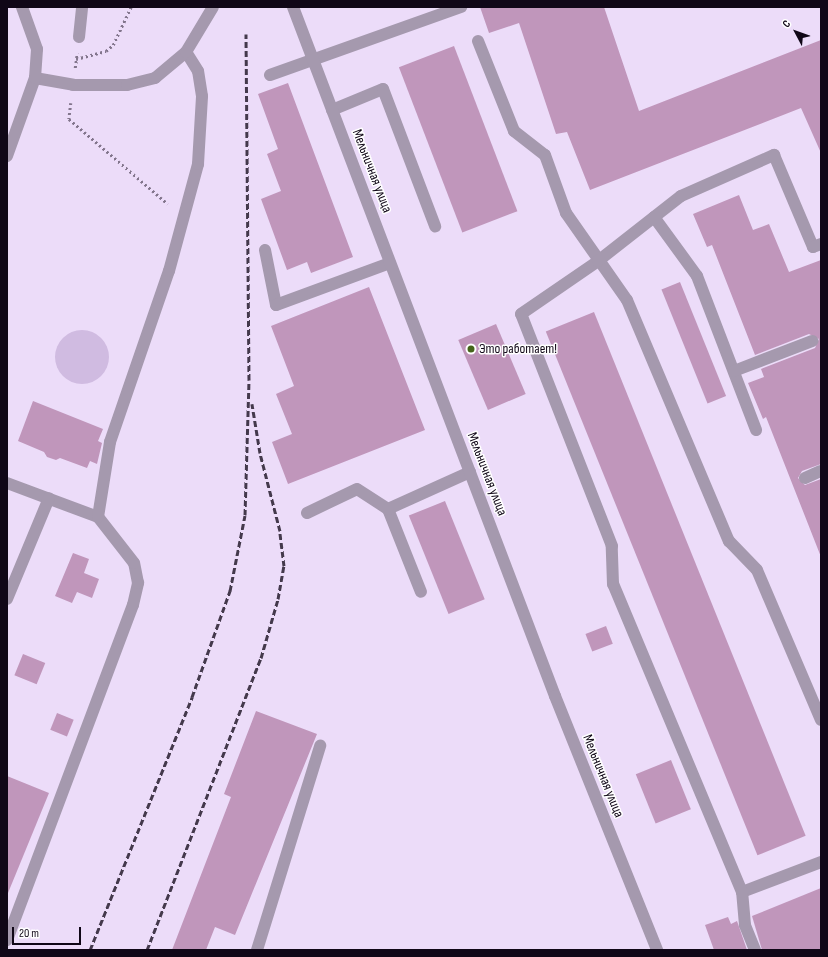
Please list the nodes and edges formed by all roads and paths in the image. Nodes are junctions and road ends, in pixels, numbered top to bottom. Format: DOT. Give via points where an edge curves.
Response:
graph roads {
  1 [pos="22,7"];
  2 [pos="82,7"];
  3 [pos="131,7"];
  4 [pos="212,7"];
  5 [pos="293,7"];
  6 [pos="461,7"];
  7 [pos="79,37"];
  8 [pos="478,41"];
  9 [pos="186,52"];
  10 [pos="76,59"];
  11 [pos="313,60"];
  12 [pos="270,75"];
  13 [pos="35,78"];
  14 [pos="73,85"];
  15 [pos="332,110"];
  16 [pos="7,156"];
  17 [pos="654,217"];
  18 [pos="184,218"];
  19 [pos="435,226"];
  20 [pos="821,244"];
  21 [pos="265,250"];
  22 [pos="598,261"];
  23 [pos="390,263"];
  24 [pos="812,341"];
  25 [pos="734,371"];
  26 [pos="756,430"];
  27 [pos="821,471"];
  28 [pos="470,472"];
  29 [pos="805,478"];
  30 [pos="7,483"];
  31 [pos="49,498"];
  32 [pos="388,509"];
  33 [pos="307,513"];
  34 [pos="98,517"];
  35 [pos="421,592"];
  36 [pos="7,599"];
  37 [pos="821,720"];
  38 [pos="320,746"];
  39 [pos="821,862"];
  40 [pos="742,892"];
  41 [pos="7,940"];
  42 [pos="257,950"];
  43 [pos="657,950"];
  44 [pos="755,950"];
  1 -- 13 [label="street" via="37,48"];
  2 -- 7 [label="street"];
  3 -- 10 [label="path" via="113,45 106,51"];
  4 -- 9 [label="street"];
  5 -- 11 [label="street, Мельничная улица"];
  6 -- 11 [label="street"];
  7 -- 10 [label="path"];
  8 -- 22 [label="street" via="514,131 545,155 566,213"];
  9 -- 14 [label="street" via="155,78 127,85"];
  9 -- 18 [label="street" via="198,71 202,96 198,164"];
  10 -- 14 [label="path"];
  11 -- 12 [label="street"];
  11 -- 15 [label="street, Мельничная улица"];
  13 -- 14 [label="street"];
  13 -- 16 [label="street"];
  14 -- 18 [label="path" via="69,119"];
  15 -- 19 [label="street" via="383,89"];
  15 -- 23 [label="street, Мельничная улица"];
  17 -- 20 [label="street" via="681,196 774,155 813,247"];
  17 -- 22 [label="street"];
  17 -- 25 [label="street" via="697,276"];
  18 -- 34 [label="street" via="169,271 110,442"];
  21 -- 23 [label="street" via="276,305"];
  22 -- 37 [label="street" via="627,300 729,541 757,570"];
  22 -- 40 [label="street" via="522,314 612,546 613,584"];
  23 -- 28 [label="street, Мельничная улица"];
  24 -- 25 [label="street"];
  25 -- 26 [label="street"];
  27 -- 29 [label="street"];
  28 -- 32 [label="street"];
  28 -- 43 [label="street, Мельничная улица" via="554,696"];
  30 -- 31 [label="street"];
  31 -- 34 [label="street"];
  31 -- 36 [label="street"];
  32 -- 33 [label="street" via="358,490"];
  32 -- 35 [label="street"];
  34 -- 41 [label="street" via="134,563 138,583 133,605"];
  38 -- 42 [label="street"];
  39 -- 40 [label="street"];
  40 -- 44 [label="street" via="745,925"];
}
